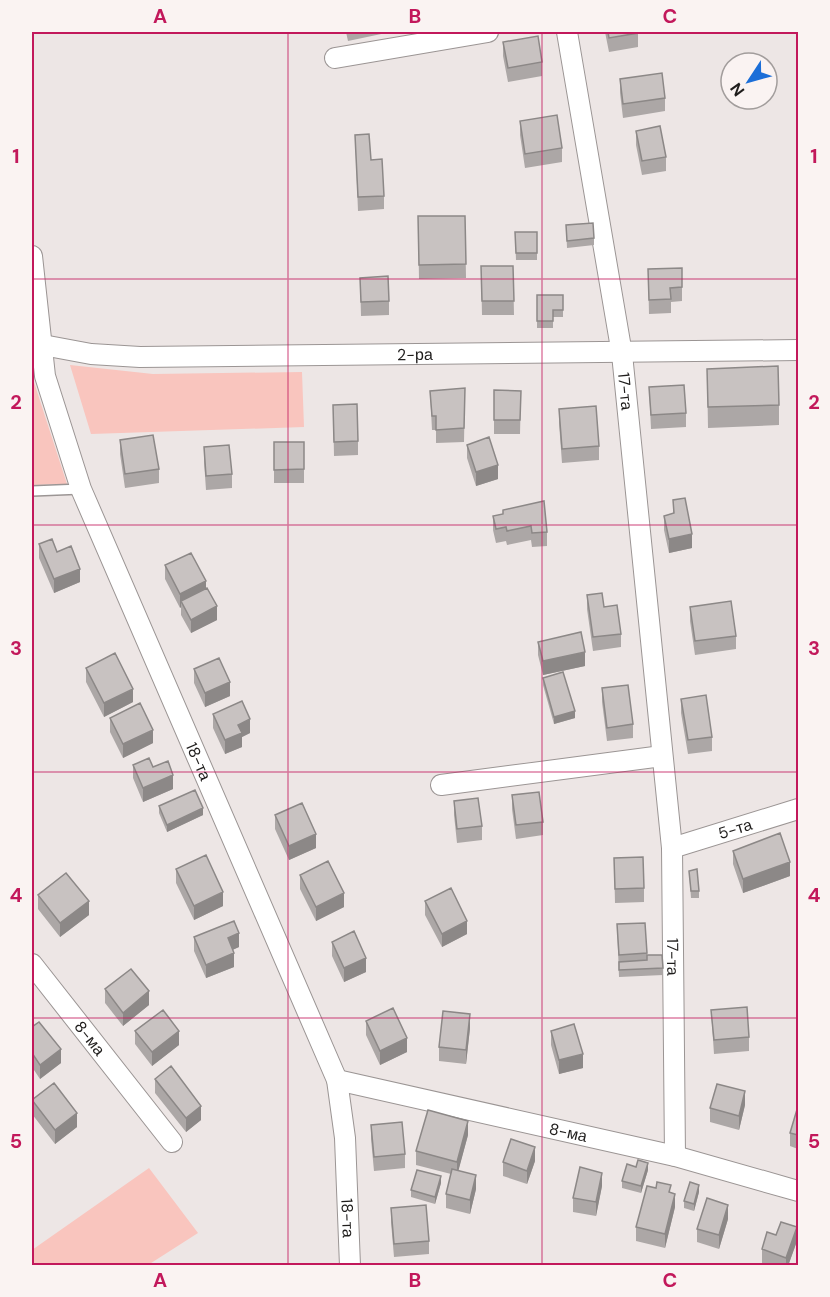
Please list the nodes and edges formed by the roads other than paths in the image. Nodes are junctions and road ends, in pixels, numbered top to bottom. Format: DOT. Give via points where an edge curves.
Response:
graph roads {
  1 [pos="488,32"];
  2 [pos="567,32"];
  3 [pos="335,58"];
  4 [pos="32,256"];
  5 [pos="36,344"];
  6 [pos="798,350"];
  7 [pos="622,354"];
  8 [pos="81,489"];
  9 [pos="32,491"];
  10 [pos="662,756"];
  11 [pos="441,784"];
  12 [pos="798,809"];
  13 [pos="672,848"];
  14 [pos="32,964"];
  15 [pos="338,1080"];
  16 [pos="172,1142"];
  17 [pos="675,1156"];
  18 [pos="798,1191"];
  19 [pos="350,1266"];
  1 -- 3 [label="street"];
  2 -- 7 [label="street, 17-та"];
  4 -- 5 [label="street, 18-та"];
  5 -- 7 [label="street, 2-ра" via="140,357"];
  5 -- 8 [label="street, 18-та"];
  6 -- 7 [label="street, 2-ра"];
  7 -- 10 [label="street, 17-та"];
  8 -- 9 [label="lane"];
  8 -- 15 [label="street, 18-та"];
  10 -- 11 [label="street"];
  10 -- 13 [label="street, 17-та"];
  12 -- 13 [label="street, 5-та"];
  13 -- 17 [label="street, 17-та"];
  14 -- 16 [label="street, 8-ма"];
  15 -- 17 [label="street, 8-ма"];
  15 -- 19 [label="street, 18-та" via="345,1138"];
  17 -- 18 [label="street, 8-ма"];
}
